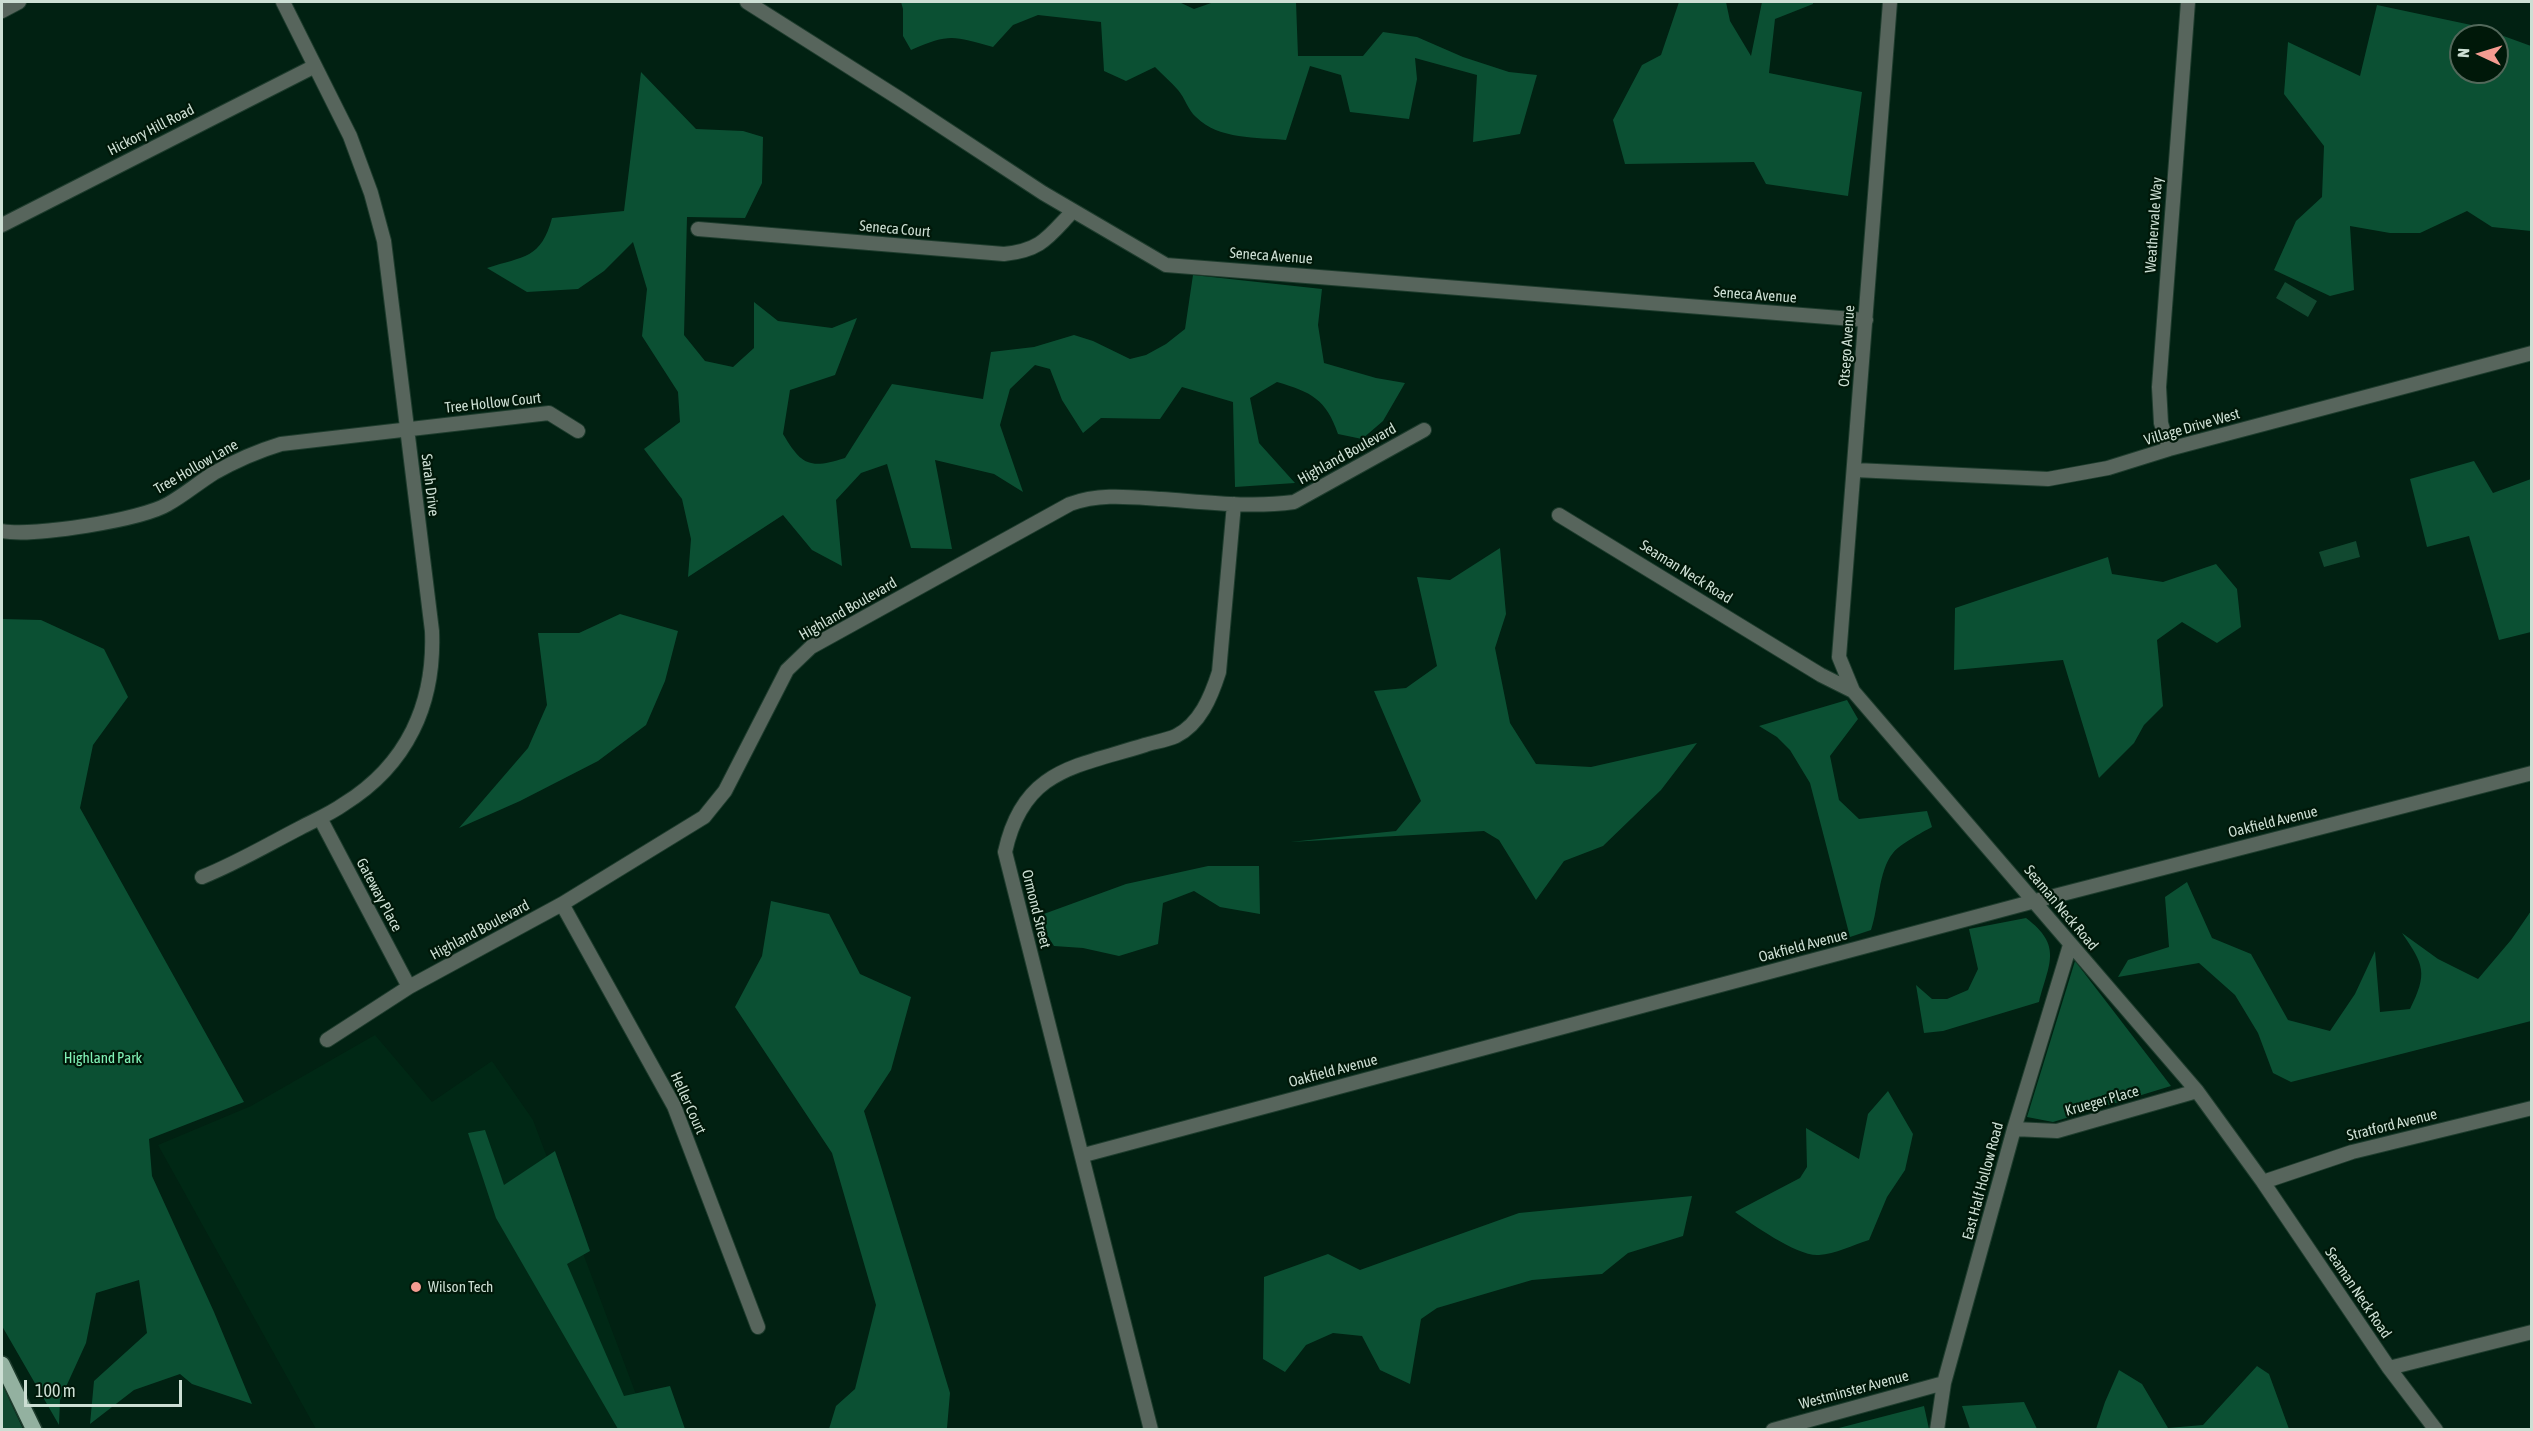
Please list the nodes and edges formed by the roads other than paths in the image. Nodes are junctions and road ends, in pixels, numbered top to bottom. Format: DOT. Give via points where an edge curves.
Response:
graph roads {
  1 [pos="19,2"];
  2 [pos="283,2"];
  3 [pos="747,2"];
  4 [pos="1890,2"];
  5 [pos="2188,2"];
  6 [pos="2,11"];
  7 [pos="315,66"];
  8 [pos="1073,211"];
  9 [pos="2,225"];
  10 [pos="698,229"];
  11 [pos="1866,320"];
  12 [pos="2532,353"];
  13 [pos="407,429"];
  14 [pos="1424,429"];
  15 [pos="578,431"];
  16 [pos="2169,449"];
  17 [pos="1855,470"];
  18 [pos="1234,504"];
  19 [pos="1559,515"];
  20 [pos="2,531"];
  21 [pos="1853,691"];
  22 [pos="2532,773"];
  23 [pos="320,818"];
  24 [pos="202,877"];
  25 [pos="2035,901"];
  26 [pos="562,904"];
  27 [pos="2070,945"];
  28 [pos="409,987"];
  29 [pos="327,1040"];
  30 [pos="2197,1091"];
  31 [pos="2532,1108"];
  32 [pos="2014,1129"];
  33 [pos="1084,1155"];
  34 [pos="2263,1182"];
  35 [pos="758,1327"];
  36 [pos="2532,1332"];
  37 [pos="2,1364"];
  38 [pos="2389,1368"];
  39 [pos="1944,1383"];
  40 [pos="34,1430"];
  41 [pos="1151,1430"];
  42 [pos="1773,1430"];
  43 [pos="1937,1430"];
  44 [pos="2436,1430"];
  1 -- 6 [label="street"];
  2 -- 7 [label="street, Sarah Drive"];
  3 -- 8 [label="street, Seneca Avenue"];
  4 -- 11 [label="street, Otsego Avenue"];
  5 -- 16 [label="street, Weathervale Way" via="2159,387 2161,423"];
  7 -- 9 [label="street, Hickory Hill Road"];
  7 -- 13 [label="street, Sarah Drive" via="350,136 384,242"];
  8 -- 10 [label="street, Seneca Court" via="1044,241 1027,252 1004,254"];
  8 -- 11 [label="street, Seneca Avenue" via="1166,265"];
  11 -- 17 [label="street, Otsego Avenue"];
  12 -- 16 [label="street, Village Drive West"];
  13 -- 15 [label="street, Tree Hollow Court" via="549,413"];
  13 -- 20 [label="street, Tree Hollow Lane" via="281,444 258,451 215,473 166,506 141,514 101,524"];
  13 -- 23 [label="street, Sarah Drive" via="432,631 434,661 428,690 418,722 388,765 363,791"];
  14 -- 18 [label="street, Highland Boulevard" via="1294,502"];
  16 -- 17 [label="street, Village Drive West" via="2108,468 2048,479"];
  17 -- 21 [label="street, Otsego Avenue" via="1839,657"];
  18 -- 26 [label="street, Highland Boulevard" via="1088,497 811,647 787,670 725,791 704,817"];
  18 -- 33 [label="street, Ormond Street" via="1219,672 1211,698 1195,720 1177,735 1060,772 1038,785 1021,806 1005,852"];
  19 -- 21 [label="street, Seaman Neck Road"];
  21 -- 25 [label="street, Seaman Neck Road"];
  22 -- 25 [label="street, Oakfield Avenue"];
  23 -- 24 [label="street, Sarah Drive"];
  23 -- 28 [label="street, Gateway Place"];
  25 -- 27 [label="street, Seaman Neck Road"];
  25 -- 33 [label="street, Oakfield Avenue"];
  26 -- 28 [label="street, Highland Boulevard"];
  26 -- 35 [label="street, Heller Court" via="674,1106"];
  27 -- 30 [label="street, Seaman Neck Road"];
  27 -- 32 [label="street, East Half Hollow Road"];
  28 -- 29 [label="street, Highland Boulevard"];
  30 -- 32 [label="street, Krueger Place" via="2057,1131"];
  30 -- 34 [label="street, Seaman Neck Road"];
  31 -- 34 [label="street, Stratford Avenue" via="2352,1152"];
  32 -- 39 [label="street, East Half Hollow Road"];
  33 -- 41 [label="street, Ormond Street"];
  34 -- 38 [label="street, Seaman Neck Road"];
  36 -- 38 [label="street"];
  37 -- 40 [label="main road"];
  38 -- 44 [label="street, Seaman Neck Road"];
  39 -- 42 [label="street, Westminster Avenue"];
  39 -- 43 [label="street, East Half Hollow Road"];
}
